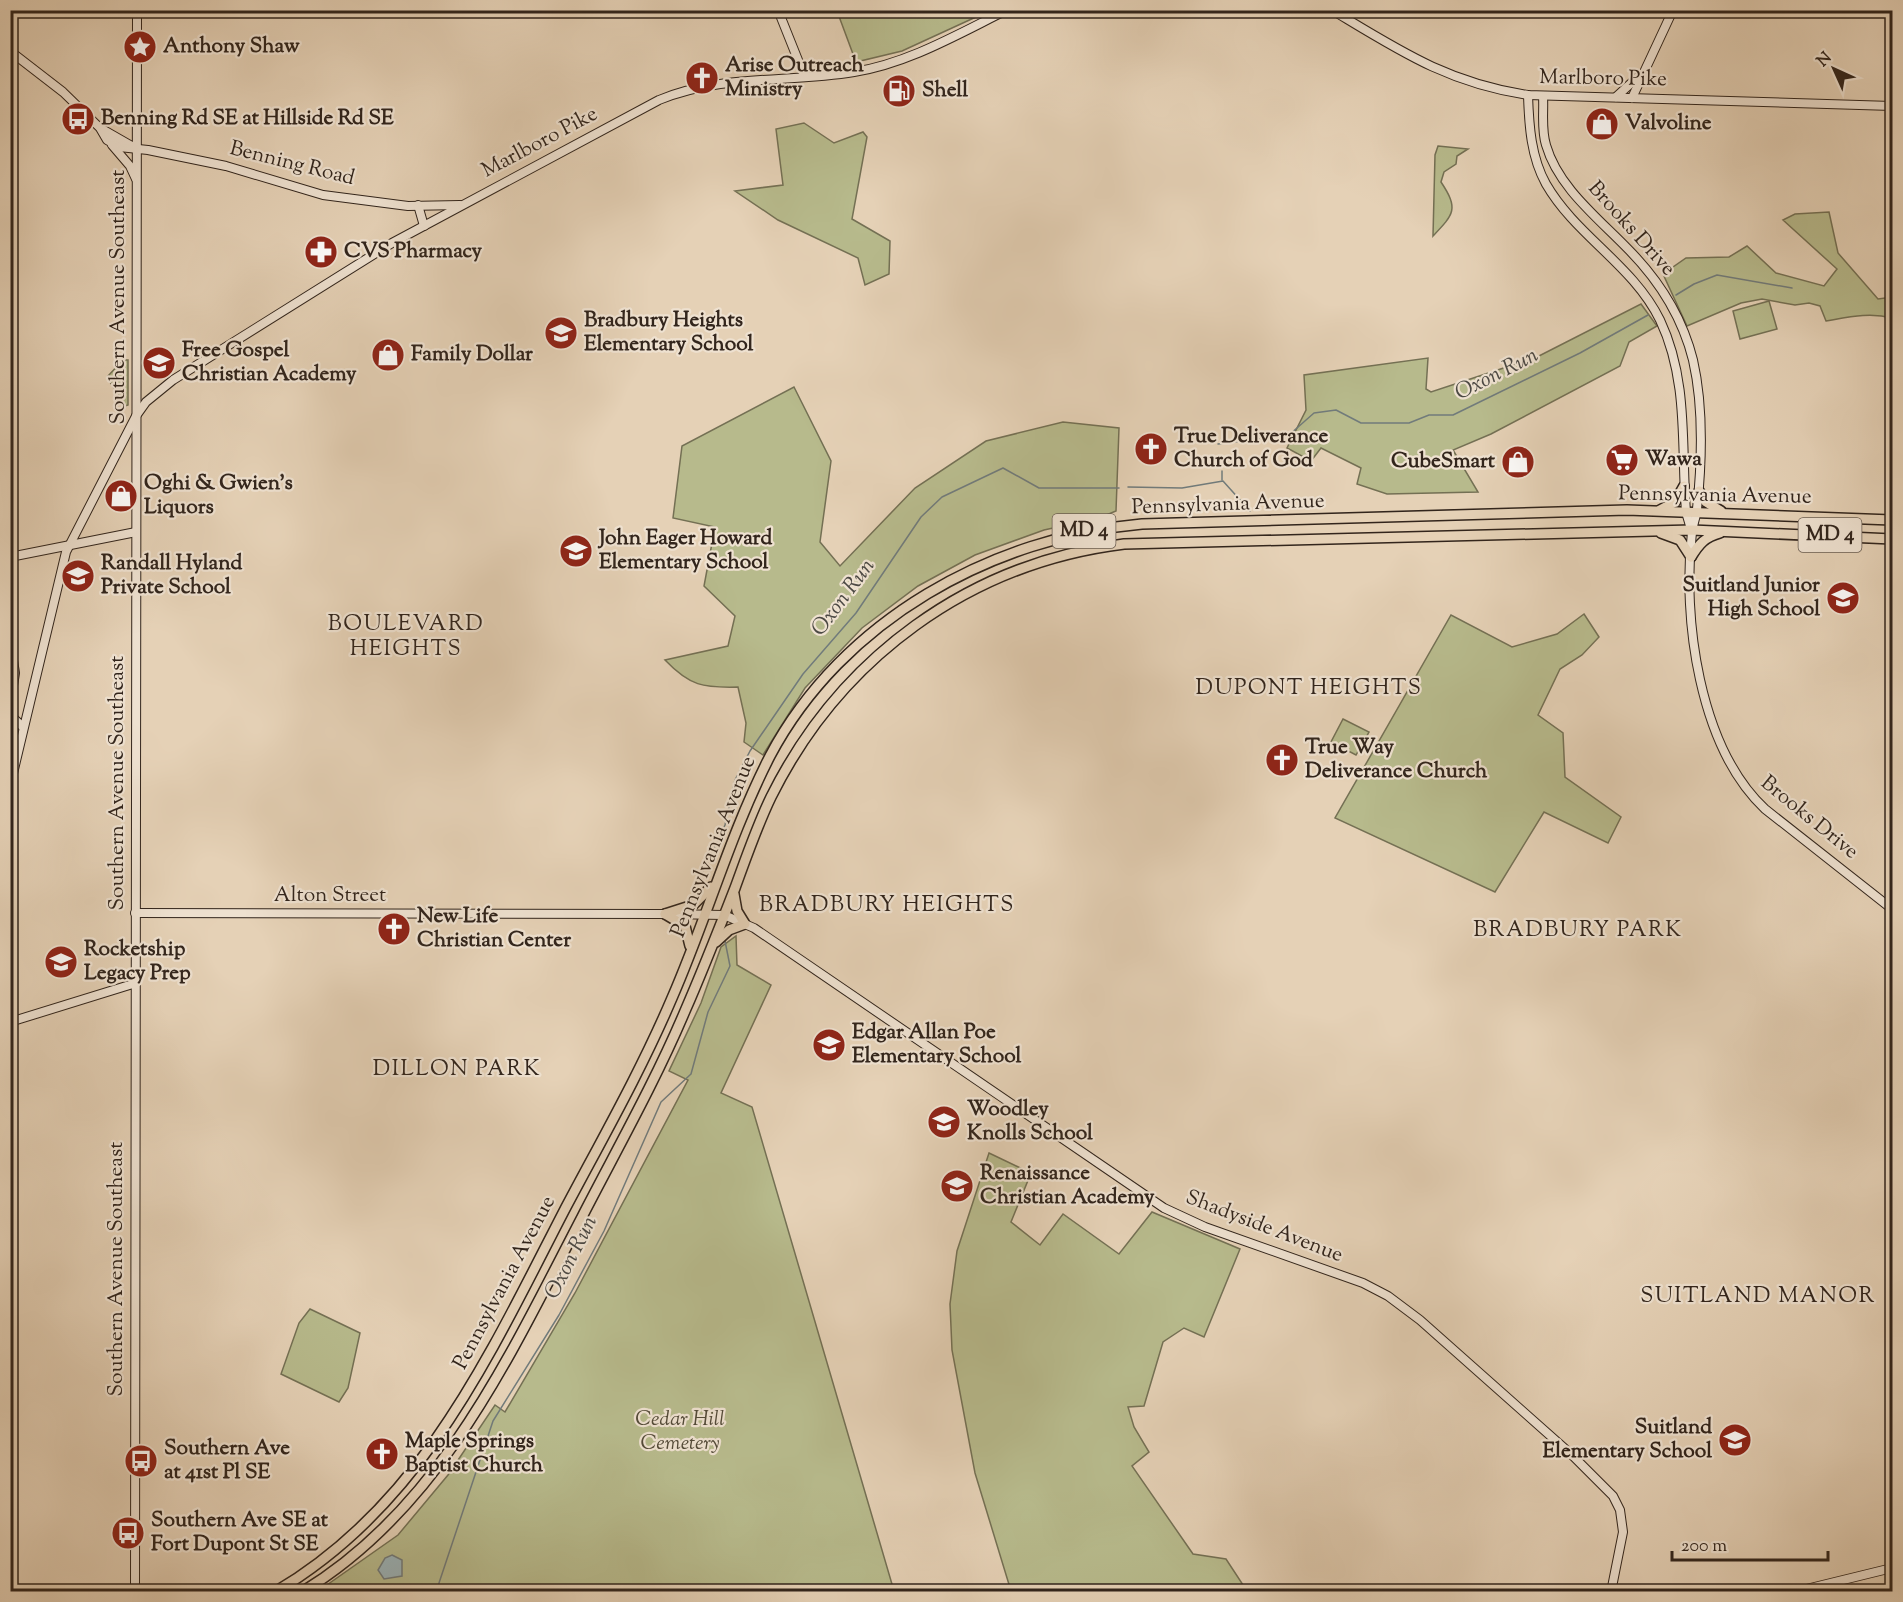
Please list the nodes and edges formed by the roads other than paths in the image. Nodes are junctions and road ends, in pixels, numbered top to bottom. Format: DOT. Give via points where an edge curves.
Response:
graph roads {
  1 [pos="138,10"];
  2 [pos="778,10"];
  3 [pos="1008,10"];
  4 [pos="1332,10"];
  5 [pos="1673,10"];
  6 [pos="10,51"];
  7 [pos="1645,70"];
  8 [pos="804,75"];
  9 [pos="1528,95"];
  10 [pos="1544,96"];
  11 [pos="1616,97"];
  12 [pos="1632,98"];
  13 [pos="1893,106"];
  14 [pos="100,128"];
  15 [pos="107,140"];
  16 [pos="137,149"];
  17 [pos="137,183"];
  18 [pos="418,205"];
  19 [pos="462,205"];
  20 [pos="424,226"];
  21 [pos="136,416"];
  22 [pos="1684,486"];
  23 [pos="1699,491"];
  24 [pos="1653,512"];
  25 [pos="1691,512"];
  26 [pos="1726,513"];
  27 [pos="1893,520"];
  28 [pos="1692,530"];
  29 [pos="1650,531"];
  30 [pos="1728,531"];
  31 [pos="136,532"];
  32 [pos="1893,538"];
  33 [pos="69,545"];
  34 [pos="10,556"];
  35 [pos="1691,557"];
  36 [pos="10,641"];
  37 [pos="10,705"];
  38 [pos="10,715"];
  39 [pos="23,727"];
  40 [pos="10,755"];
  41 [pos="14,771"];
  42 [pos="10,786"];
  43 [pos="733,838"];
  44 [pos="734,892"];
  45 [pos="1893,909"];
  46 [pos="135,913"];
  47 [pos="665,914"];
  48 [pos="704,915"];
  49 [pos="724,915"];
  50 [pos="745,924"];
  51 [pos="714,943"];
  52 [pos="685,965"];
  53 [pos="136,983"];
  54 [pos="10,1022"];
  55 [pos="1893,1568"];
  56 [pos="279,1591"];
  57 [pos="135,1592"];
  58 [pos="302,1592"];
  59 [pos="1611,1592"];
  60 [pos="1794,1592"];
  1 -- 16 [label="main road, Southern Avenue Southeast"];
  2 -- 8 [label="main road"];
  3 -- 8 [label="main road, Marlboro Pike" via="894,62 855,72"];
  4 -- 9 [label="main road, Marlboro Pike" via="1438,71 1480,86"];
  5 -- 7 [label="main road"];
  6 -- 14 [label="main road"];
  7 -- 11 [label="main road"];
  7 -- 12 [label="main road"];
  8 -- 19 [label="main road, Marlboro Pike" via="705,85 669,96"];
  9 -- 10 [label="main road, Marlboro Pike"];
  9 -- 22 [label="main road, Brooks Drive" via="1532,142 1546,183 1573,218 1641,289 1667,336 1681,398"];
  10 -- 11 [label="main road, Marlboro Pike"];
  10 -- 23 [label="main road, Brooks Drive" via="1545,141 1555,165 1581,201 1642,263 1682,326 1698,393"];
  11 -- 12 [label="main road, Marlboro Pike"];
  12 -- 13 [label="main road, Marlboro Pike"];
  14 -- 15 [label="main road"];
  14 -- 16 [label="main road"];
  15 -- 16 [label="main road"];
  15 -- 17 [label="main road" via="130,166"];
  16 -- 17 [label="main road, Southern Avenue Southeast"];
  16 -- 18 [label="main road, Benning Road" via="226,166 323,195"];
  17 -- 21 [label="main road, Southern Avenue Southeast"];
  18 -- 19 [label="main road, Benning Road"];
  18 -- 20 [label="main road"];
  19 -- 20 [label="main road, Marlboro Pike"];
  20 -- 21 [label="main road, Marlboro Pike" via="347,269 192,367 149,399"];
  21 -- 31 [label="main road, Southern Avenue Southeast"];
  21 -- 33 [label="main road"];
  22 -- 24 [label="highway" via="1675,502"];
  22 -- 25 [label="main road, Brooks Drive"];
  23 -- 25 [label="main road, Brooks Drive"];
  23 -- 26 [label="highway" via="1707,503"];
  24 -- 25 [label="highway, Pennsylvania Avenue / MD 4"];
  24 -- 43 [label="highway, Pennsylvania Avenue / MD 4" via="1142,524 1080,532 1033,544 930,591 864,641 817,690 782,737"];
  25 -- 26 [label="highway, Pennsylvania Avenue / MD 4"];
  25 -- 28 [label="main road, Brooks Drive"];
  26 -- 27 [label="highway, Pennsylvania Avenue / MD 4"];
  28 -- 29 [label="highway, Pennsylvania Avenue / MD 4"];
  28 -- 30 [label="highway, Pennsylvania Avenue / MD 4"];
  28 -- 35 [label="main road, Brooks Drive"];
  29 -- 35 [label="highway" via="1680,540"];
  29 -- 44 [label="highway, Pennsylvania Avenue / MD 4" via="1126,544 1067,554 1020,568 942,606 886,646 843,688 810,730 781,778"];
  30 -- 32 [label="highway, Pennsylvania Avenue / MD 4"];
  30 -- 35 [label="highway" via="1706,538"];
  31 -- 33 [label="main road"];
  31 -- 46 [label="main road, Southern Avenue Southeast"];
  33 -- 34 [label="main road"];
  33 -- 39 [label="main road"];
  35 -- 45 [label="main road, Brooks Drive" via="1695,661 1708,709 1737,778 1765,809"];
  36 -- 37 [label="main road" via="15,674"];
  38 -- 39 [label="main road"];
  39 -- 41 [label="main road"];
  40 -- 41 [label="main road"];
  41 -- 42 [label="main road"];
  43 -- 47 [label="highway" via="704,896 688,908"];
  43 -- 48 [label="highway, Pennsylvania Avenue / MD 4"];
  44 -- 49 [label="highway, Pennsylvania Avenue / MD 4"];
  44 -- 50 [label="highway" via="737,911"];
  46 -- 47 [label="main road, Alton Street"];
  46 -- 53 [label="main road, Southern Avenue Southeast"];
  47 -- 48 [label="main road, Alton Street"];
  47 -- 52 [label="highway" via="688,931 690,944"];
  48 -- 49 [label="main road, Shadyside Avenue"];
  48 -- 52 [label="highway, Pennsylvania Avenue / MD 4"];
  49 -- 50 [label="main road, Shadyside Avenue"];
  49 -- 51 [label="highway, Pennsylvania Avenue / MD 4"];
  50 -- 51 [label="highway" via="729,930"];
  50 -- 59 [label="main road, Shadyside Avenue" via="765,933 1172,1212 1363,1283 1415,1316 1612,1496 1621,1517 1623,1539"];
  51 -- 58 [label="highway, Pennsylvania Avenue / MD 4" via="644,1097 471,1422 406,1506 357,1552"];
  52 -- 56 [label="highway, Pennsylvania Avenue / MD 4" via="618,1109 450,1420 415,1470 375,1514"];
  53 -- 54 [label="main road"];
  53 -- 57 [label="main road, Southern Avenue Southeast"];
  55 -- 60 [label="main road"];
}
